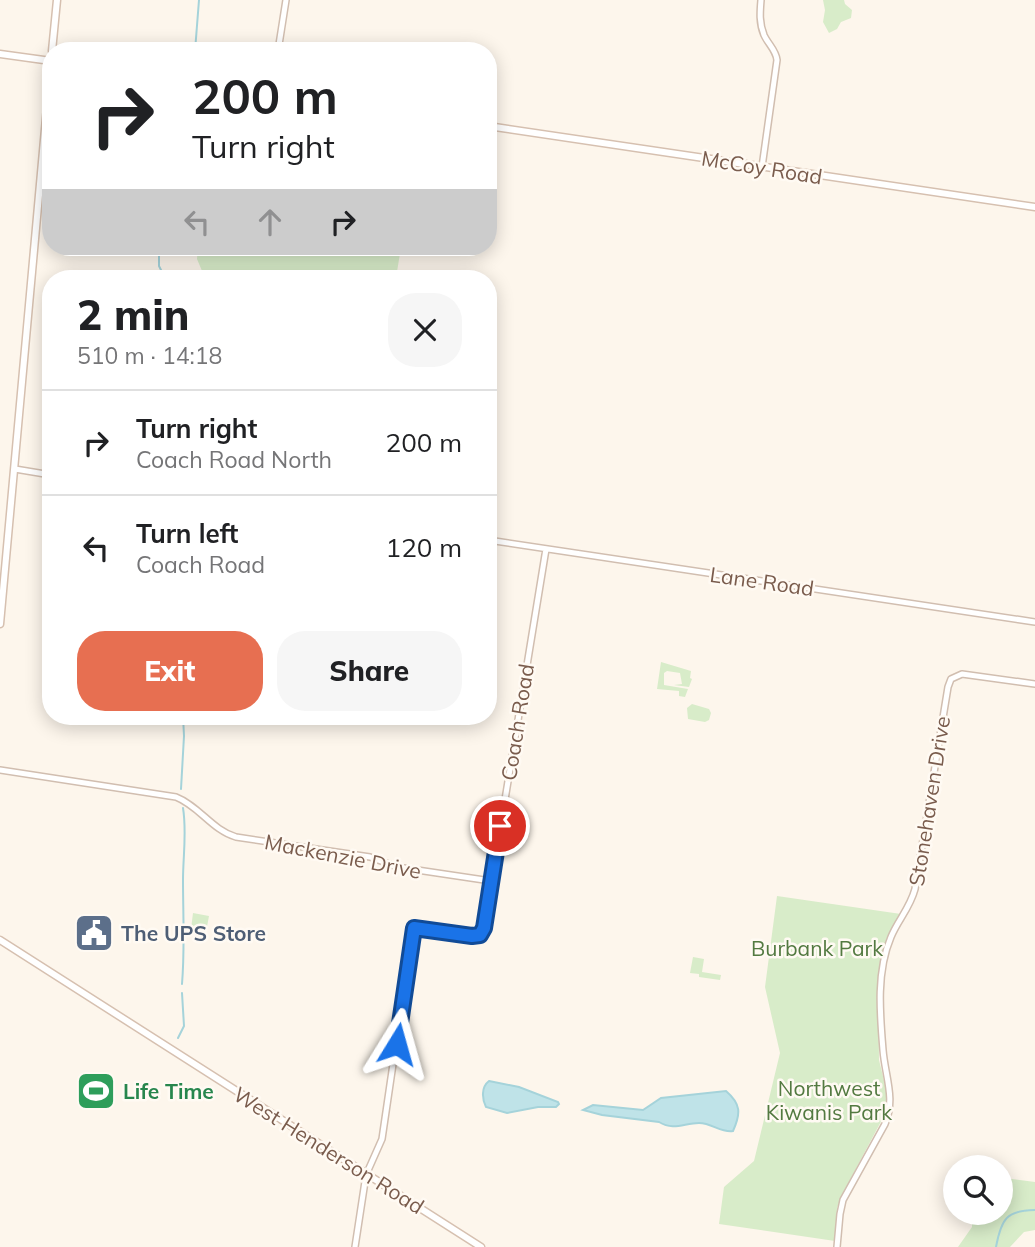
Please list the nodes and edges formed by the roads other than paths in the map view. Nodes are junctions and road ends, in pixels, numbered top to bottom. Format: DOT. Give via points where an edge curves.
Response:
graph roads {
  1 [pos="57,0"];
  2 [pos="286,0"];
  3 [pos="761,0"];
  4 [pos="53,42"];
  5 [pos="279,42"];
  6 [pos="0,54"];
  7 [pos="42,61"];
  8 [pos="497,127"];
  9 [pos="42,164"];
  10 [pos="762,167"];
  11 [pos="1035,207"];
  12 [pos="15,469"];
  13 [pos="42,474"];
  14 [pos="497,541"];
  15 [pos="546,549"];
  16 [pos="1035,622"];
  17 [pos="0,624"];
  18 [pos="1035,684"];
  19 [pos="0,770"];
  20 [pos="491,881"];
  21 [pos="0,940"];
  22 [pos="366,1175"];
  23 [pos="355,1247"];
  24 [pos="481,1247"];
  25 [pos="837,1247"];
  1 -- 4 [label="main road"];
  2 -- 5 [label="street"];
  3 -- 10 [label="street" via="762,29 777,57"];
  6 -- 7 [label="main road"];
  8 -- 10 [label="main road, McCoy Road"];
  9 -- 12 [label="main road"];
  10 -- 11 [label="main road, McCoy Road"];
  12 -- 13 [label="street"];
  12 -- 17 [label="main road"];
  14 -- 15 [label="street, Lane Road"];
  15 -- 16 [label="street, Lane Road"];
  15 -- 20 [label="street, Coach Road"];
  18 -- 25 [label="street, Stonehaven Drive" via="970,674 951,679 947,690 915,890 890,939 882,968 890,1111 844,1200"];
  19 -- 20 [label="street, Mackenzie Drive" via="176,797 194,806 223,832 236,836"];
  20 -- 22 [label="street, Coach Road" via="480,935 414,928 382,1139"];
  21 -- 22 [label="main road, West Henderson Road"];
  22 -- 23 [label="street"];
  22 -- 24 [label="main road, West Henderson Road"];
}
